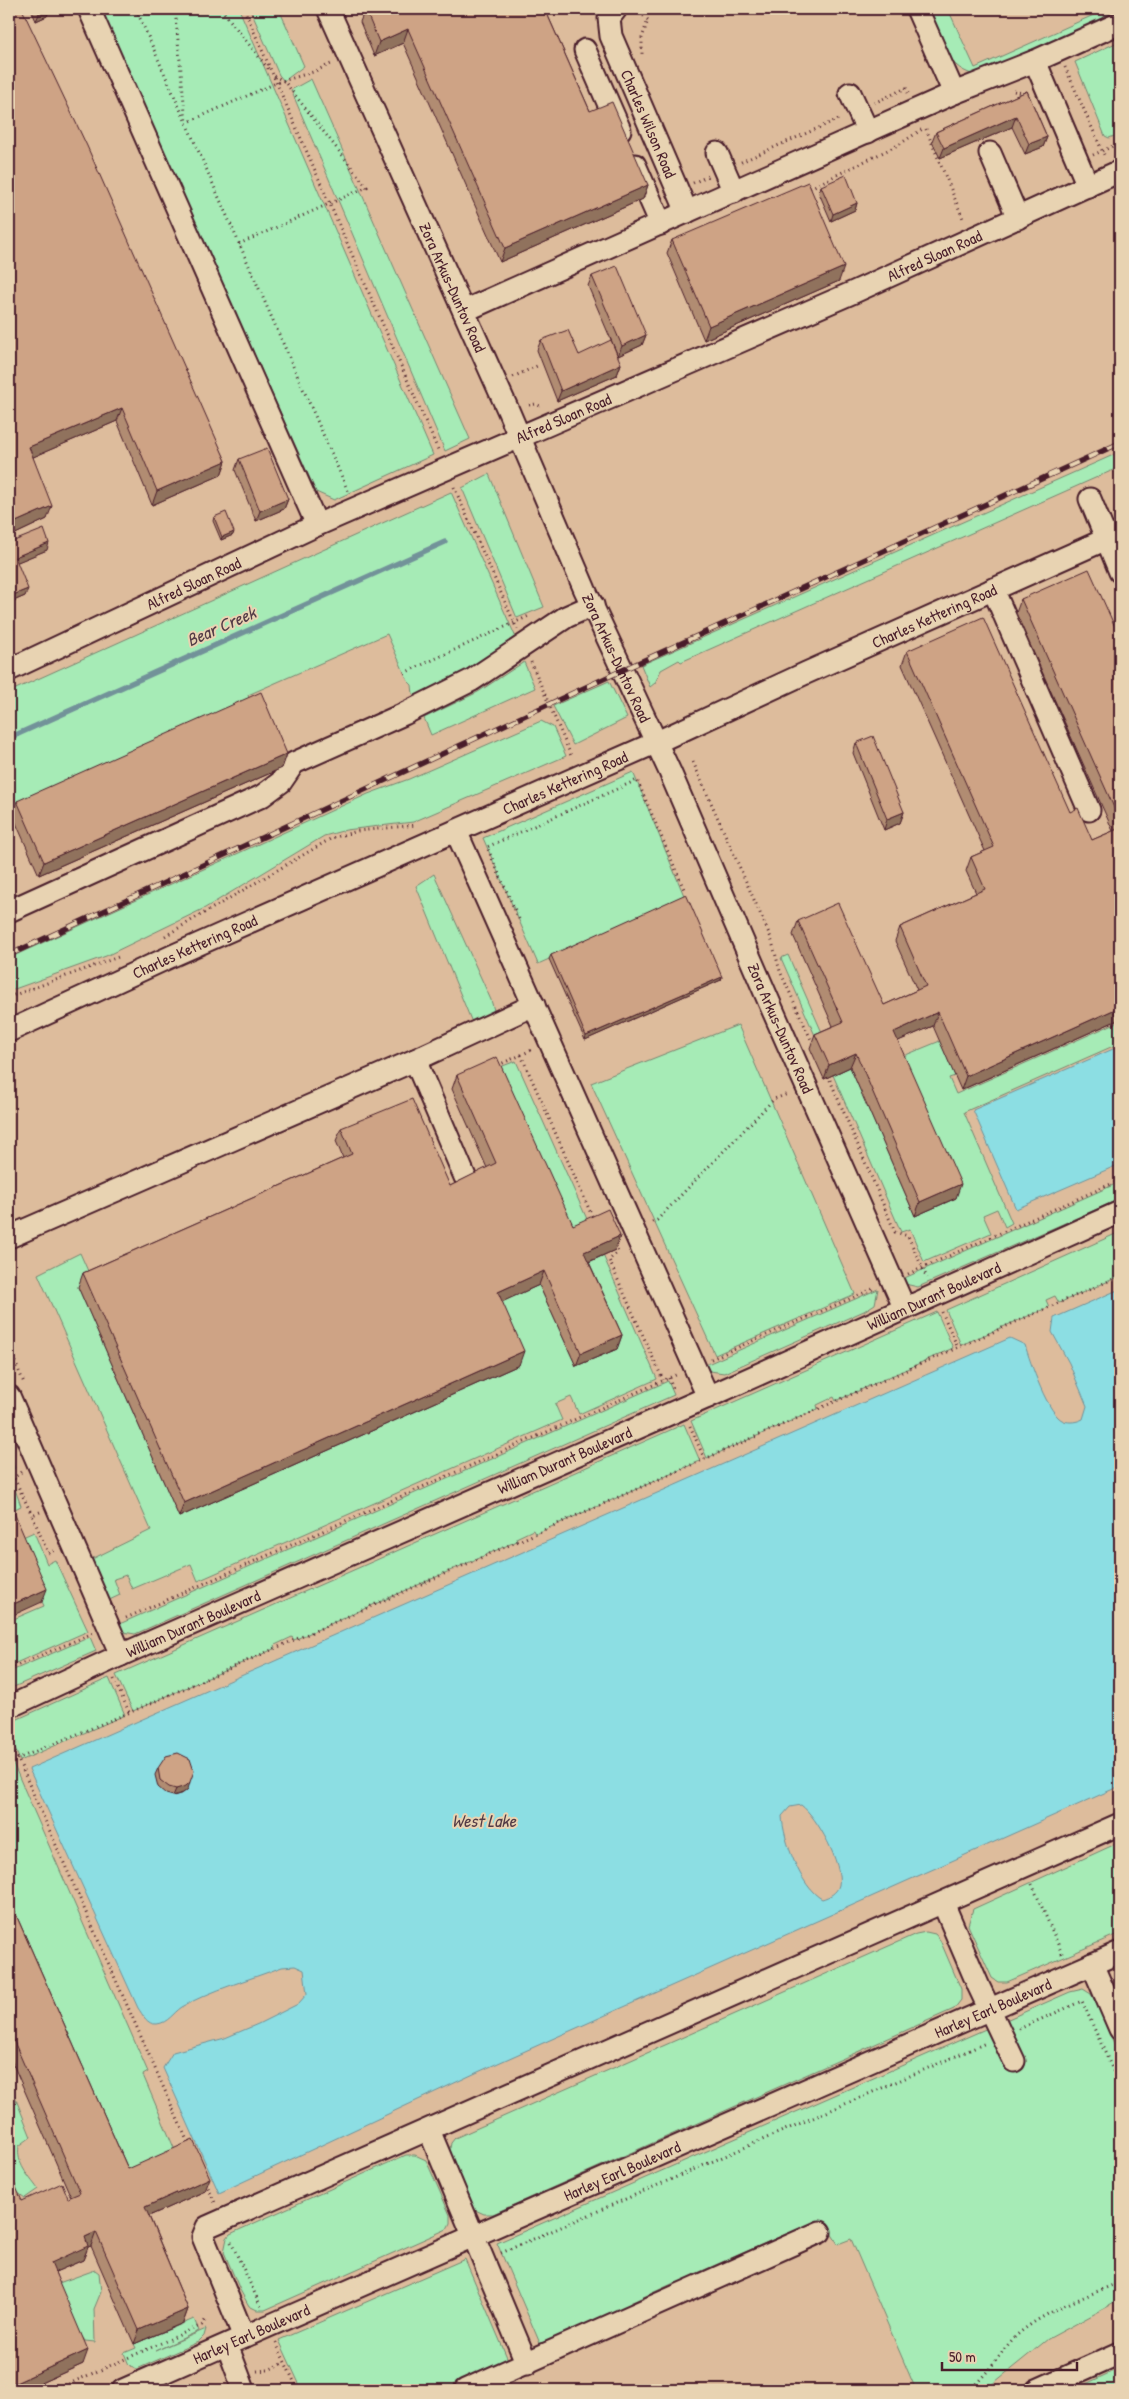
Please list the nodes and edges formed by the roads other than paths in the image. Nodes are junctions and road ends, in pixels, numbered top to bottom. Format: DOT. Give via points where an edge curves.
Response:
graph roads {
  1 [pos="89,9"];
  2 [pos="328,9"];
  3 [pos="616,9"];
  4 [pos="917,9"];
  5 [pos="1120,23"];
  6 [pos="585,50"];
  7 [pos="1035,61"];
  8 [pos="954,93"];
  9 [pos="854,101"];
  10 [pos="868,132"];
  11 [pos="990,153"];
  12 [pos="720,161"];
  13 [pos="1117,173"];
  14 [pos="1088,186"];
  15 [pos="734,192"];
  16 [pos="687,212"];
  17 [pos="1018,218"];
  18 [pos="661,224"];
  19 [pos="464,311"];
  20 [pos="520,436"];
  21 [pos="1090,499"];
  22 [pos="317,525"];
  23 [pos="1113,536"];
  24 [pos="1120,572"];
  25 [pos="993,589"];
  26 [pos="592,605"];
  27 [pos="9,670"];
  28 [pos="657,742"];
  29 [pos="1089,810"];
  30 [pos="456,831"];
  31 [pos="9,911"];
  32 [pos="534,1005"];
  33 [pos="9,1030"];
  34 [pos="415,1060"];
  35 [pos="465,1177"];
  36 [pos="1120,1212"];
  37 [pos="9,1236"];
  38 [pos="904,1307"];
  39 [pos="9,1396"];
  40 [pos="708,1397"];
  41 [pos="121,1655"];
  42 [pos="9,1707"];
  43 [pos="1120,1824"];
  44 [pos="943,1903"];
  45 [pos="1120,1952"];
  46 [pos="1092,1964"];
  47 [pos="990,2008"];
  48 [pos="1120,2029"];
  49 [pos="1014,2061"];
  50 [pos="429,2130"];
  51 [pos="820,2232"];
  52 [pos="475,2236"];
  53 [pos="236,2341"];
  54 [pos="1120,2353"];
  55 [pos="527,2364"];
  56 [pos="1052,2386"];
  57 [pos="123,2390"];
  58 [pos="244,2390"];
  59 [pos="465,2390"];
  60 [pos="1037,2390"];
  1 -- 22 [label="lane"];
  2 -- 19 [label="lane, Zora Arkus-Duntov Road"];
  3 -- 16 [label="lane, Charles Wilson Road" via="609,18 611,36"];
  4 -- 8 [label="lane"];
  5 -- 7 [label="lane"];
  6 -- 18 [label="lane"];
  7 -- 8 [label="lane"];
  7 -- 14 [label="lane"];
  8 -- 10 [label="lane"];
  9 -- 10 [label="lane"];
  10 -- 15 [label="lane"];
  11 -- 17 [label="lane"];
  12 -- 15 [label="lane"];
  13 -- 14 [label="lane, Alfred Sloan Road"];
  14 -- 17 [label="lane, Alfred Sloan Road"];
  15 -- 16 [label="lane"];
  16 -- 18 [label="lane"];
  17 -- 20 [label="lane, Alfred Sloan Road"];
  18 -- 19 [label="lane"];
  19 -- 20 [label="lane, Zora Arkus-Duntov Road"];
  20 -- 22 [label="lane, Alfred Sloan Road"];
  20 -- 26 [label="lane, Zora Arkus-Duntov Road"];
  21 -- 23 [label="lane"];
  22 -- 27 [label="lane, Alfred Sloan Road"];
  23 -- 24 [label="lane"];
  23 -- 25 [label="lane, Charles Kettering Road"];
  25 -- 28 [label="lane, Charles Kettering Road"];
  25 -- 29 [label="lane"];
  26 -- 28 [label="lane, Zora Arkus-Duntov Road"];
  26 -- 31 [label="lane" via="523,643 472,680 294,764 281,782 262,796"];
  28 -- 30 [label="lane, Charles Kettering Road"];
  28 -- 38 [label="lane, Zora Arkus-Duntov Road"];
  30 -- 32 [label="lane"];
  30 -- 33 [label="lane, Charles Kettering Road"];
  32 -- 34 [label="lane"];
  32 -- 40 [label="lane"];
  34 -- 35 [label="lane"];
  34 -- 37 [label="lane"];
  36 -- 38 [label="lane, William Durant Boulevard"];
  38 -- 40 [label="lane, William Durant Boulevard"];
  39 -- 41 [label="lane"];
  40 -- 41 [label="lane, William Durant Boulevard"];
  41 -- 42 [label="lane, William Durant Boulevard"];
  43 -- 44 [label="lane"];
  44 -- 47 [label="lane"];
  44 -- 50 [label="lane"];
  45 -- 46 [label="lane, Harley Earl Boulevard"];
  46 -- 47 [label="lane, Harley Earl Boulevard"];
  46 -- 48 [label="lane"];
  47 -- 49 [label="lane"];
  47 -- 52 [label="lane, Harley Earl Boulevard"];
  50 -- 52 [label="lane"];
  50 -- 53 [label="lane" via="207,2227 203,2237"];
  51 -- 55 [label="lane"];
  52 -- 53 [label="lane, Harley Earl Boulevard"];
  52 -- 55 [label="lane"];
  53 -- 57 [label="lane, Harley Earl Boulevard"];
  53 -- 58 [label="lane"];
  54 -- 56 [label="lane"];
  55 -- 59 [label="lane"];
  56 -- 60 [label="lane"];
}
